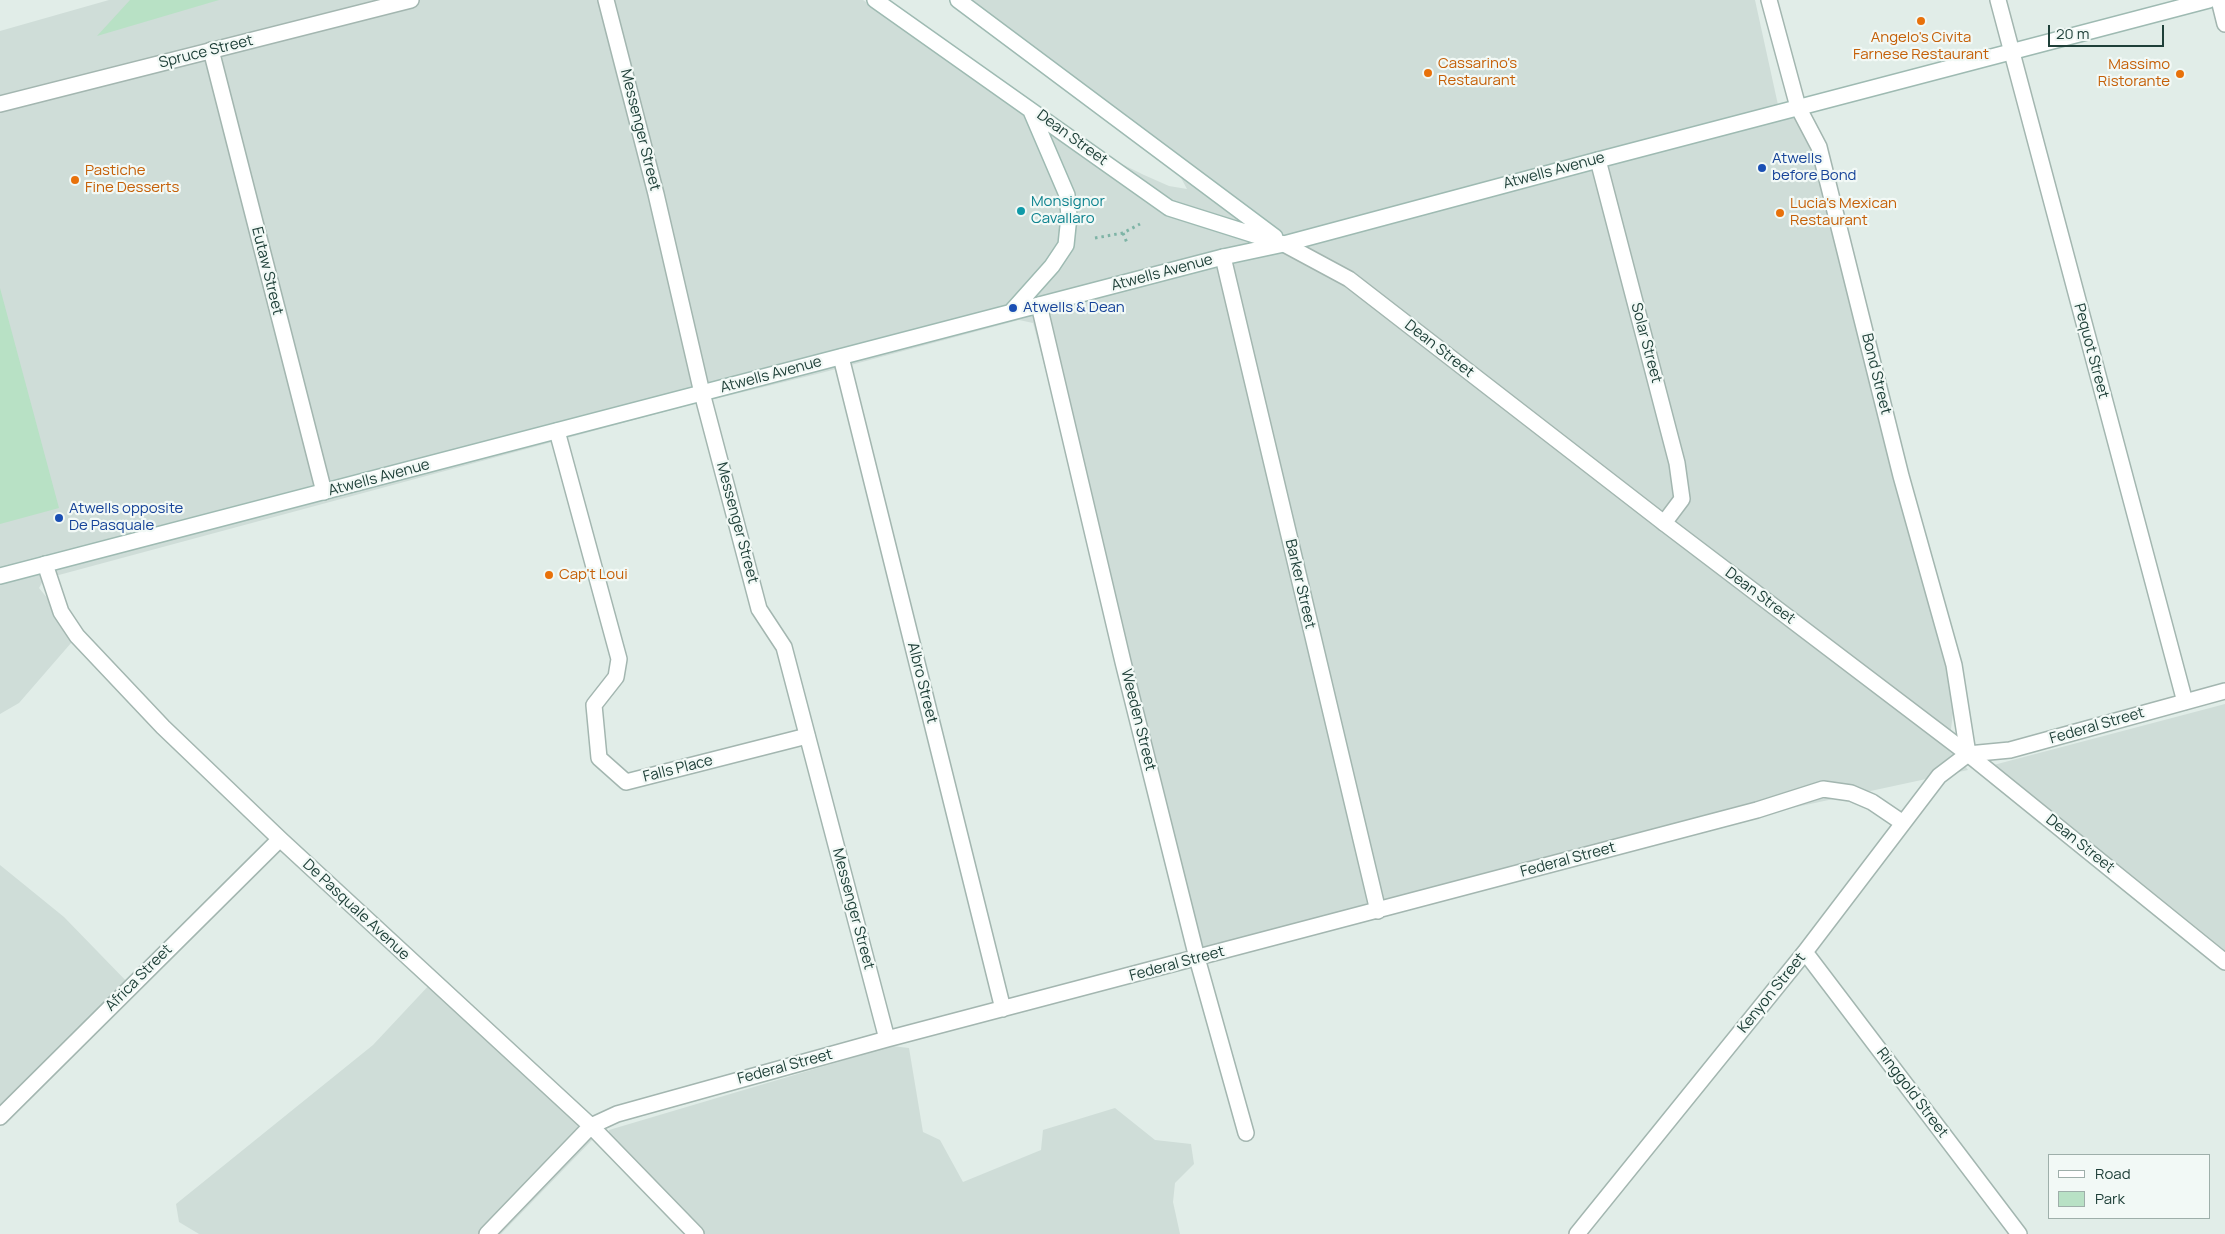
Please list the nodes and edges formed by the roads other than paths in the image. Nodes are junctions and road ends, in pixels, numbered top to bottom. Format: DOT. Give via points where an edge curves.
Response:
graph roads {
  1 [pos="411,0"];
  2 [pos="606,0"];
  3 [pos="875,0"];
  4 [pos="958,0"];
  5 [pos="1769,0"];
  6 [pos="1998,0"];
  7 [pos="2208,0"];
  8 [pos="2219,0"];
  9 [pos="2225,24"];
  10 [pos="211,50"];
  11 [pos="2011,52"];
  12 [pos="0,104"];
  13 [pos="1798,107"];
  14 [pos="1031,109"];
  15 [pos="1598,160"];
  16 [pos="1284,244"];
  17 [pos="1223,257"];
  18 [pos="1039,305"];
  19 [pos="1012,312"];
  20 [pos="841,357"];
  21 [pos="702,393"];
  22 [pos="557,431"];
  23 [pos="324,492"];
  24 [pos="1664,524"];
  25 [pos="46,564"];
  26 [pos="0,576"];
  27 [pos="2225,691"];
  28 [pos="2185,702"];
  29 [pos="807,736"];
  30 [pos="1968,754"];
  31 [pos="1903,823"];
  32 [pos="280,839"];
  33 [pos="1378,911"];
  34 [pos="1805,952"];
  35 [pos="1198,958"];
  36 [pos="2225,962"];
  37 [pos="1003,1009"];
  38 [pos="887,1039"];
  39 [pos="0,1117"];
  40 [pos="591,1126"];
  41 [pos="1246,1132"];
  42 [pos="487,1234"];
  43 [pos="696,1234"];
  44 [pos="1577,1234"];
  45 [pos="2019,1234"];
  1 -- 10 [label="street, Spruce Street"];
  2 -- 21 [label="street, Messenger Street" via="656,194"];
  3 -- 14 [label="street, Dean Street"];
  4 -- 16 [label="street, Dean Street"];
  5 -- 13 [label="street, Bond Street"];
  6 -- 11 [label="street, Pequot Street"];
  7 -- 11 [label="street, Atwells Avenue"];
  8 -- 9 [label="street"];
  10 -- 12 [label="street, Spruce Street"];
  10 -- 23 [label="street, Eutaw Street"];
  11 -- 13 [label="street, Atwells Avenue"];
  11 -- 28 [label="street, Pequot Street"];
  13 -- 15 [label="street, Atwells Avenue"];
  13 -- 30 [label="street, Bond Street" via="1819,147 1901,476 1954,665"];
  14 -- 16 [label="street, Dean Street" via="1168,208"];
  14 -- 19 [label="street" via="1067,195 1069,216 1066,245"];
  15 -- 16 [label="street, Atwells Avenue"];
  15 -- 24 [label="street, Solar Street" via="1677,463 1682,499"];
  16 -- 17 [label="street, Atwells Avenue"];
  16 -- 24 [label="street, Dean Street" via="1349,280"];
  17 -- 18 [label="street, Atwells Avenue"];
  17 -- 33 [label="street, Barker Street"];
  18 -- 19 [label="street, Atwells Avenue"];
  18 -- 35 [label="street, Weeden Street" via="1123,662"];
  19 -- 20 [label="street, Atwells Avenue"];
  20 -- 21 [label="street, Atwells Avenue"];
  20 -- 37 [label="street, Albro Street"];
  21 -- 22 [label="street, Atwells Avenue"];
  21 -- 29 [label="street, Messenger Street" via="759,609 784,647"];
  22 -- 23 [label="street, Atwells Avenue"];
  22 -- 29 [label="street, Falls Place" via="620,659 616,677 594,706 599,758 626,782"];
  23 -- 25 [label="street, Atwells Avenue"];
  24 -- 30 [label="street, Dean Street"];
  25 -- 26 [label="street, Atwells Avenue"];
  25 -- 32 [label="street, De Pasquale Avenue" via="61,612 77,636 162,727"];
  27 -- 28 [label="street, Federal Street"];
  28 -- 30 [label="street, Federal Street" via="2010,750"];
  29 -- 38 [label="street, Messenger Street"];
  30 -- 31 [label="street, Kenyon Street" via="1939,776"];
  30 -- 36 [label="street, Dean Street"];
  31 -- 33 [label="street, Federal Street" via="1872,802 1851,793 1823,790"];
  31 -- 34 [label="street, Kenyon Street"];
  32 -- 39 [label="street, Africa Street"];
  32 -- 40 [label="street, De Pasquale Avenue"];
  33 -- 35 [label="street, Federal Street"];
  34 -- 44 [label="street, Kenyon Street"];
  34 -- 45 [label="street, Ringgold Street"];
  35 -- 37 [label="street, Federal Street"];
  35 -- 41 [label="street, Weeden Street"];
  37 -- 38 [label="street, Federal Street"];
  38 -- 40 [label="street, Federal Street" via="617,1114"];
  40 -- 42 [label="street, Federal Street"];
  40 -- 43 [label="street, De Pasquale Avenue"];
}
